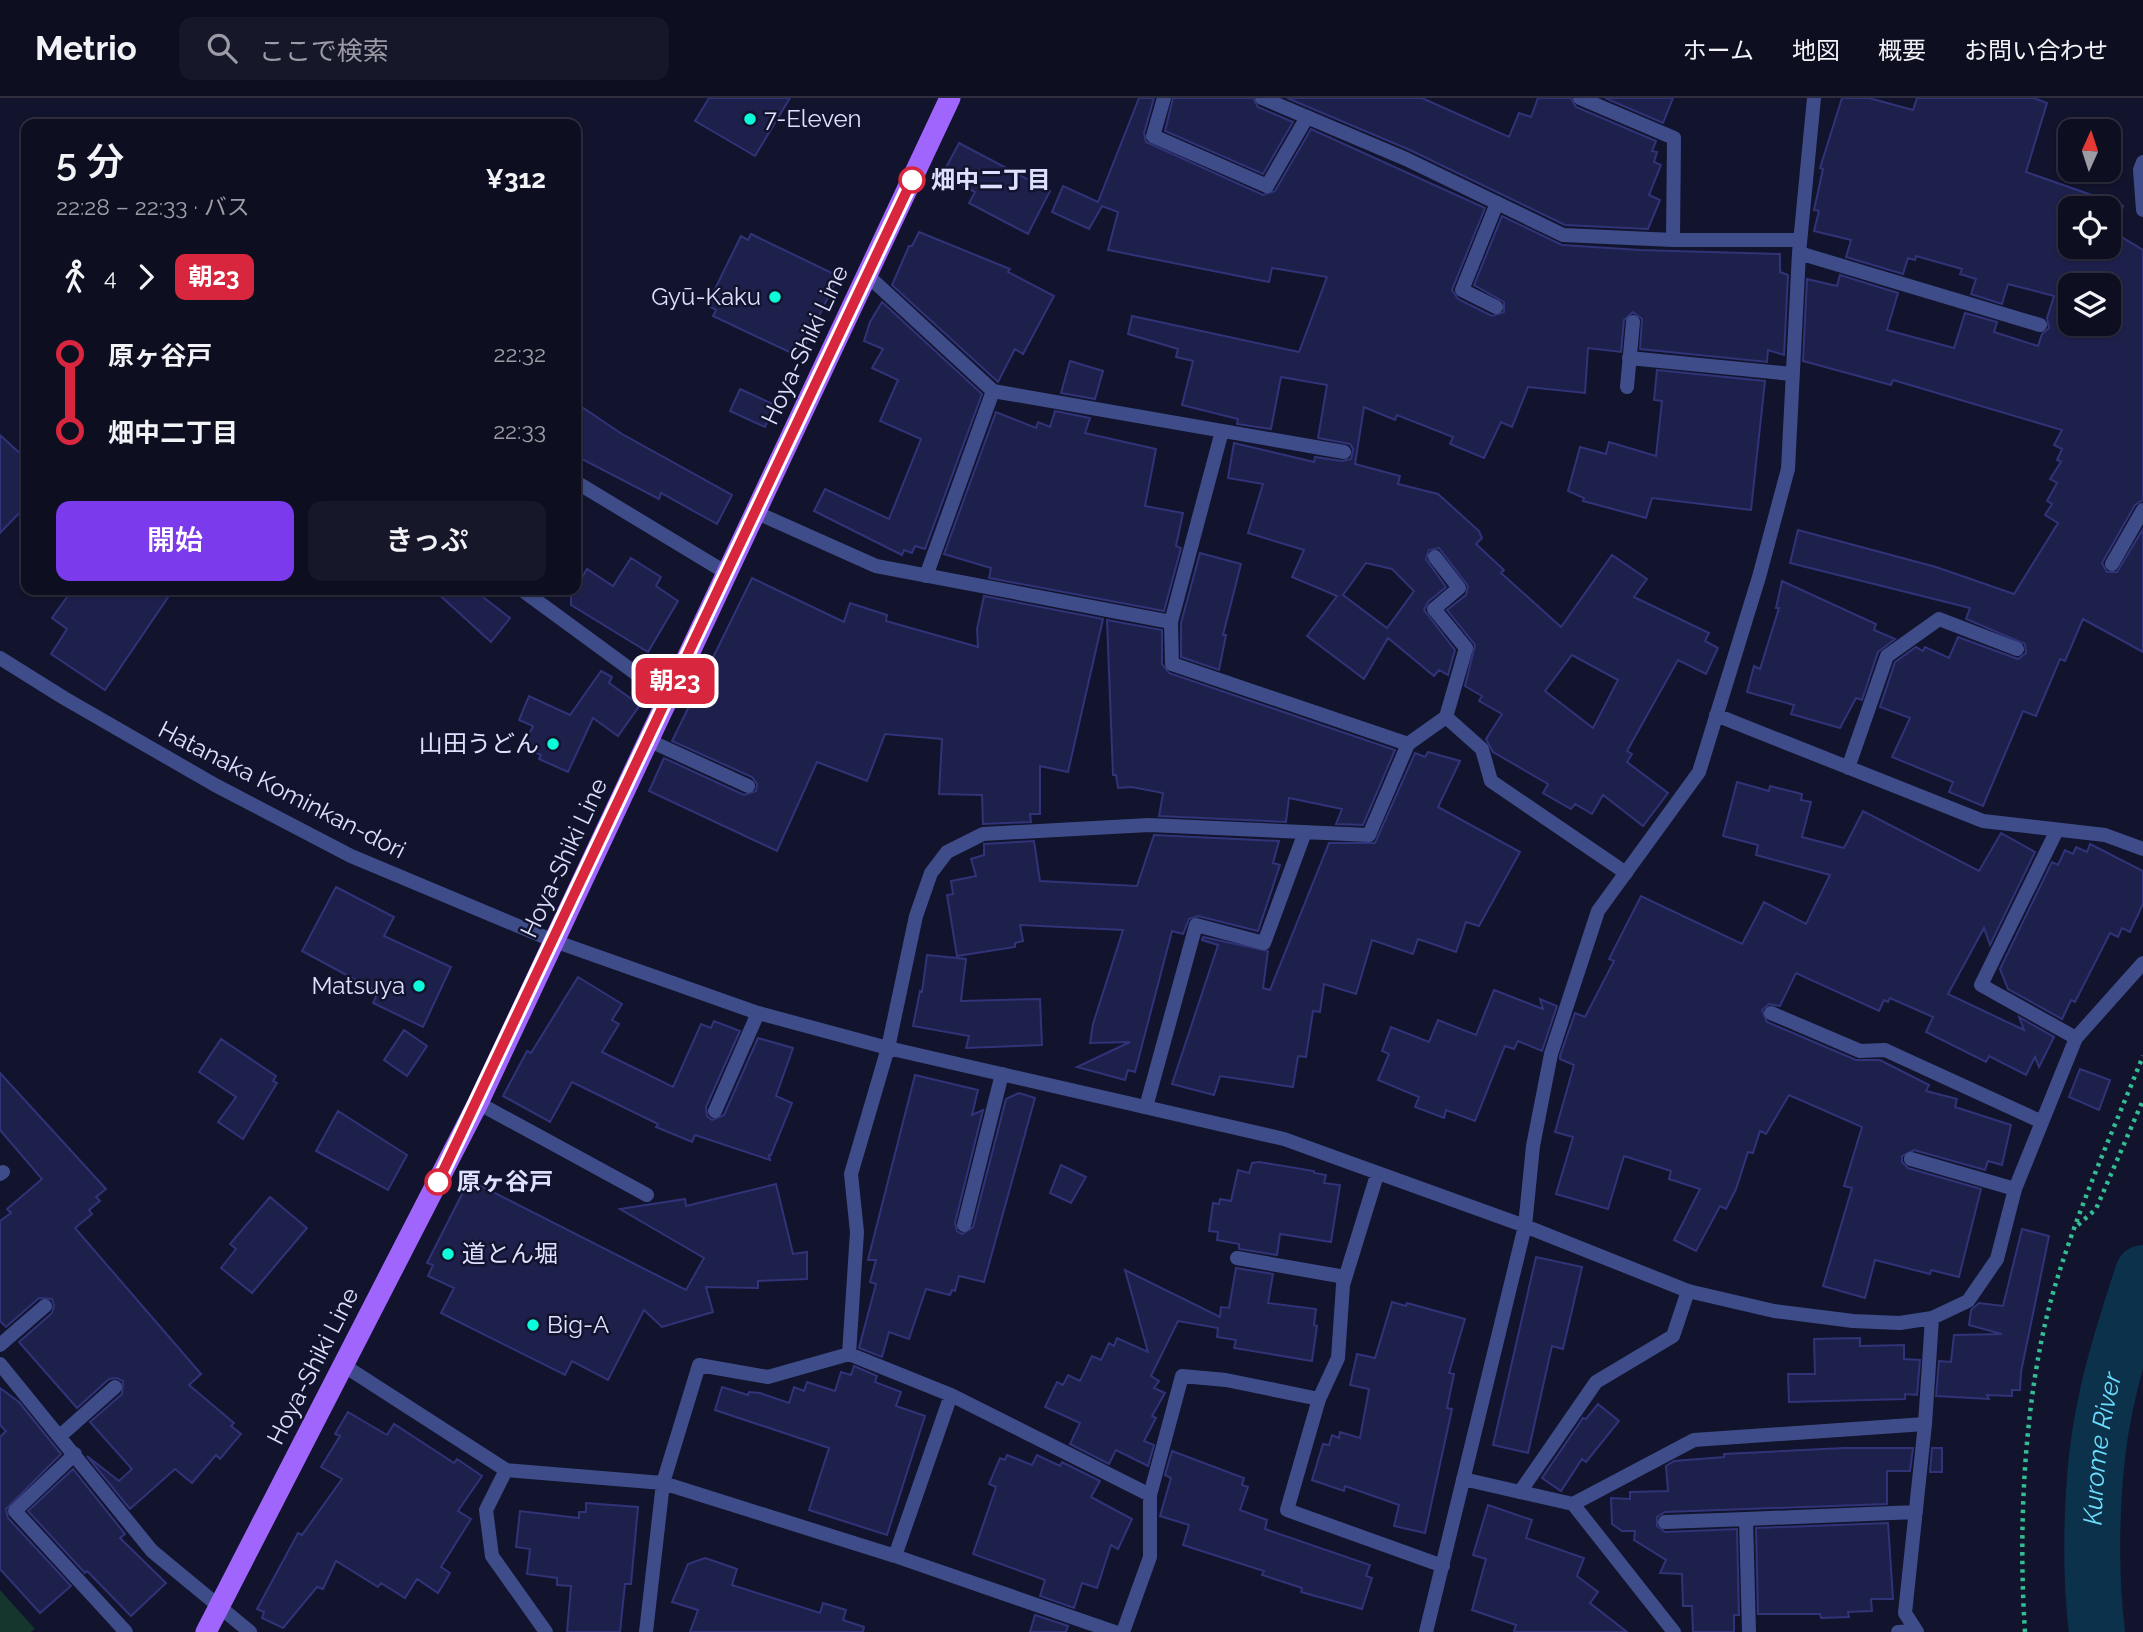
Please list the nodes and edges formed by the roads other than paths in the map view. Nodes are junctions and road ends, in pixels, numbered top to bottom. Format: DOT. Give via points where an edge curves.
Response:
graph roads {
  1 [pos="950,98"];
  2 [pos="1164,98"];
  3 [pos="1262,98"];
  4 [pos="1580,98"];
  5 [pos="1814,98"];
  6 [pos="1307,117"];
  7 [pos="2143,162"];
  8 [pos="1497,203"];
  9 [pos="2143,210"];
  10 [pos="1673,240"];
  11 [pos="1799,246"];
  12 [pos="867,275"];
  13 [pos="1496,307"];
  14 [pos="1633,322"];
  15 [pos="2040,325"];
  16 [pos="1629,358"];
  17 [pos="1792,374"];
  18 [pos="1627,387"];
  19 [pos="993,390"];
  20 [pos="1222,431"];
  21 [pos="1344,452"];
  22 [pos="581,485"];
  23 [pos="2143,509"];
  24 [pos="755,512"];
  25 [pos="1436,557"];
  26 [pos="2112,564"];
  27 [pos="726,572"];
  28 [pos="926,576"];
  29 [pos="529,595"];
  30 [pos="1171,622"];
  31 [pos="2017,649"];
  32 [pos="0,658"];
  33 [pos="668,697"];
  34 [pos="1716,715"];
  35 [pos="1446,717"];
  36 [pos="649,740"];
  37 [pos="1408,744"];
  38 [pos="1848,768"];
  39 [pos="748,786"];
  40 [pos="2057,830"];
  41 [pos="1305,832"];
  42 [pos="2143,849"];
  43 [pos="1626,873"];
  44 [pos="554,941"];
  45 [pos="2143,963"];
  46 [pos="758,1013"];
  47 [pos="1771,1013"];
  48 [pos="2076,1038"];
  49 [pos="888,1048"];
  50 [pos="1002,1074"];
  51 [pos="478,1102"];
  52 [pos="1146,1107"];
  53 [pos="715,1111"];
  54 [pos="2040,1121"];
  55 [pos="1910,1158"];
  56 [pos="1377,1175"];
  57 [pos="2015,1189"];
  58 [pos="647,1195"];
  59 [pos="964,1225"];
  60 [pos="1525,1226"];
  61 [pos="1237,1258"];
  62 [pos="1346,1277"];
  63 [pos="1688,1290"];
  64 [pos="45,1306"];
  65 [pos="1932,1318"];
  66 [pos="0,1345"];
  67 [pos="849,1354"];
  68 [pos="0,1364"];
  69 [pos="343,1365"];
  70 [pos="115,1387"];
  71 [pos="951,1395"];
  72 [pos="1319,1399"];
  73 [pos="1925,1424"];
  74 [pos="60,1436"];
  75 [pos="75,1454"];
  76 [pos="506,1470"];
  77 [pos="1463,1479"];
  78 [pos="663,1483"];
  79 [pos="1520,1492"];
  80 [pos="1150,1495"];
  81 [pos="1573,1504"];
  82 [pos="1916,1512"];
  83 [pos="1746,1519"];
  84 [pos="1665,1522"];
  85 [pos="895,1556"];
  86 [pos="1443,1566"];
  87 [pos="220,1604"];
  88 [pos="1917,1631"];
  89 [pos="126,1632"];
  90 [pos="206,1632"];
  91 [pos="250,1632"];
  92 [pos="546,1632"];
  93 [pos="646,1632"];
  94 [pos="1115,1632"];
  95 [pos="1123,1632"];
  96 [pos="1426,1632"];
  97 [pos="1674,1632"];
  98 [pos="1749,1632"];
  99 [pos="1898,1632"];
  1 -- 12 [label="main road, Hoya-Shiki Line"];
  2 -- 6 [label="street" via="1153,136 1268,186"];
  3 -- 6 [label="street"];
  4 -- 10 [label="street" via="1674,138"];
  5 -- 11 [label="street"];
  6 -- 8 [label="street"];
  7 -- 9 [label="street"];
  8 -- 10 [label="street" via="1563,235"];
  8 -- 13 [label="street" via="1462,290"];
  10 -- 11 [label="street"];
  11 -- 15 [label="street"];
  11 -- 17 [label="street"];
  12 -- 19 [label="street"];
  12 -- 24 [label="main road, Hoya-Shiki Line"];
  14 -- 16 [label="street"];
  16 -- 17 [label="street"];
  16 -- 18 [label="street"];
  17 -- 34 [label="street" via="1788,469"];
  19 -- 20 [label="street"];
  19 -- 28 [label="street"];
  20 -- 21 [label="street"];
  20 -- 30 [label="street"];
  22 -- 27 [label="street"];
  23 -- 26 [label="street"];
  24 -- 27 [label="main road, Hoya-Shiki Line"];
  24 -- 28 [label="street" via="876,566"];
  25 -- 35 [label="street" via="1459,587 1434,610 1466,648"];
  27 -- 33 [label="main road, Hoya-Shiki Line"];
  28 -- 30 [label="street"];
  29 -- 33 [label="street"];
  30 -- 37 [label="street" via="1172,664"];
  31 -- 38 [label="street" via="1939,619 1887,656"];
  32 -- 44 [label="street, Hatanaka Kominkan-dori" via="215,785 351,856"];
  33 -- 36 [label="main road, Hoya-Shiki Line"];
  34 -- 38 [label="street"];
  34 -- 43 [label="street" via="1699,772"];
  35 -- 37 [label="street"];
  35 -- 43 [label="street" via="1482,749 1491,781"];
  36 -- 39 [label="street"];
  36 -- 44 [label="main road, Hoya-Shiki Line"];
  37 -- 41 [label="street" via="1370,835"];
  38 -- 40 [label="street" via="1983,821"];
  40 -- 42 [label="street" via="2105,835"];
  40 -- 48 [label="street" via="1982,985"];
  41 -- 49 [label="street" via="1149,825 983,834 947,852 931,873 916,916"];
  41 -- 52 [label="street" via="1264,943 1196,925"];
  43 -- 60 [label="street" via="1598,911 1551,1054 1533,1146"];
  44 -- 46 [label="street, Hatanaka Kominkan-dori"];
  44 -- 51 [label="main road, Hoya-Shiki Line"];
  45 -- 48 [label="street, Hatanaka Kominkan-dori"];
  46 -- 49 [label="street, Hatanaka Kominkan-dori"];
  46 -- 53 [label="street"];
  47 -- 54 [label="street" via="1860,1051 1885,1050"];
  48 -- 54 [label="street, Hatanaka Kominkan-dori"];
  49 -- 50 [label="street, Hatanaka Kominkan-dori"];
  49 -- 67 [label="street" via="851,1174 857,1232"];
  50 -- 52 [label="street, Hatanaka Kominkan-dori"];
  50 -- 59 [label="street"];
  51 -- 58 [label="street"];
  51 -- 69 [label="main road, Hoya-Shiki Line"];
  52 -- 56 [label="street, Hatanaka Kominkan-dori" via="1284,1139"];
  54 -- 57 [label="street, Hatanaka Kominkan-dori"];
  55 -- 57 [label="street"];
  56 -- 60 [label="street, Hatanaka Kominkan-dori"];
  56 -- 62 [label="street"];
  57 -- 65 [label="street, Hatanaka Kominkan-dori" via="1997,1259 1968,1301"];
  60 -- 63 [label="street, Hatanaka Kominkan-dori"];
  60 -- 77 [label="street"];
  61 -- 62 [label="street"];
  62 -- 72 [label="street" via="1338,1358"];
  63 -- 65 [label="street, Hatanaka Kominkan-dori" via="1774,1311 1853,1321 1900,1323"];
  63 -- 79 [label="street" via="1673,1336 1596,1382"];
  64 -- 66 [label="street"];
  65 -- 73 [label="street"];
  67 -- 71 [label="street"];
  67 -- 78 [label="street" via="768,1377 699,1365"];
  68 -- 74 [label="street"];
  69 -- 76 [label="street"];
  69 -- 87 [label="main road, Hoya-Shiki Line"];
  70 -- 74 [label="street"];
  71 -- 80 [label="street"];
  71 -- 85 [label="street"];
  72 -- 80 [label="street" via="1182,1376"];
  72 -- 86 [label="street" via="1287,1510"];
  73 -- 81 [label="street" via="1694,1440"];
  73 -- 82 [label="street"];
  74 -- 75 [label="street"];
  75 -- 87 [label="street" via="152,1551"];
  75 -- 89 [label="street" via="15,1511"];
  76 -- 78 [label="street"];
  76 -- 92 [label="street" via="486,1510 492,1556"];
  77 -- 79 [label="street"];
  77 -- 86 [label="street"];
  78 -- 85 [label="street"];
  78 -- 93 [label="street"];
  79 -- 81 [label="street"];
  80 -- 95 [label="street" via="1150,1557"];
  81 -- 97 [label="street"];
  82 -- 83 [label="street"];
  82 -- 88 [label="street" via="1905,1612"];
  83 -- 84 [label="street"];
  83 -- 98 [label="street"];
  85 -- 94 [label="street"];
  86 -- 96 [label="street"];
  87 -- 90 [label="main road, Hoya-Shiki Line"];
  87 -- 91 [label="street"];
  88 -- 99 [label="street"];
}
